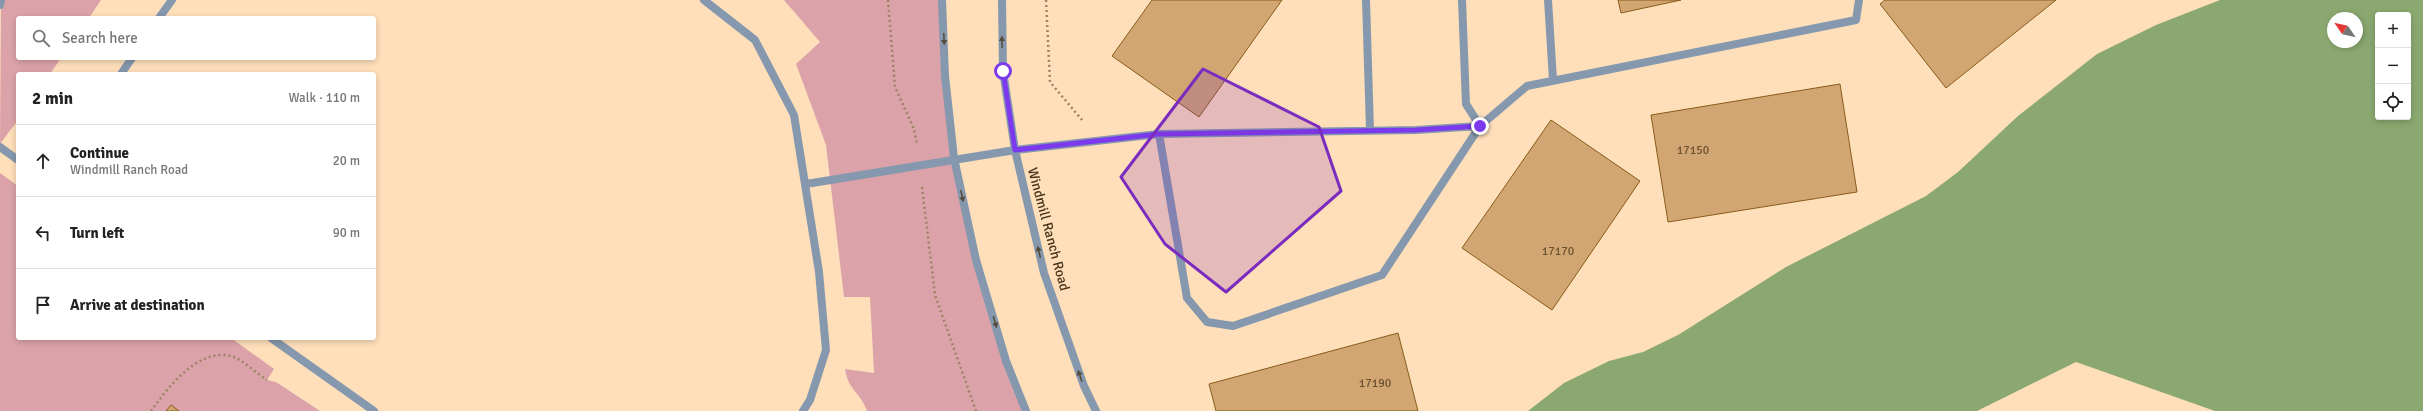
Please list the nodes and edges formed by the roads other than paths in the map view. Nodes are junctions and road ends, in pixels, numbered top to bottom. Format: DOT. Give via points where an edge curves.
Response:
graph roads {
  1 [pos="1,0"];
  2 [pos="172,0"];
  3 [pos="704,0"];
  4 [pos="942,0"];
  5 [pos="1002,0"];
  6 [pos="1366,0"];
  7 [pos="1462,0"];
  8 [pos="1548,0"];
  9 [pos="1859,0"];
  10 [pos="0,5"];
  11 [pos="160,16"];
  12 [pos="131,60"];
  13 [pos="122,72"];
  14 [pos="1553,80"];
  15 [pos="1480,126"];
  16 [pos="1370,130"];
  17 [pos="1159,134"];
  18 [pos="0,147"];
  19 [pos="1015,150"];
  20 [pos="954,158"];
  21 [pos="16,159"];
  22 [pos="806,184"];
  23 [pos="274,340"];
  24 [pos="374,411"];
  25 [pos="803,411"];
  26 [pos="1026,411"];
  27 [pos="1096,411"];
  1 -- 10 [label="street"];
  2 -- 11 [label="street"];
  3 -- 22 [label="street" via="755,40 794,115"];
  4 -- 20 [label="street, one-way" via="945,76"];
  19 -- 5 [label="street, Windmill Ranch Road, one-way" via="1003,71"];
  6 -- 16 [label="street"];
  7 -- 15 [label="street" via="1466,104"];
  8 -- 14 [label="street"];
  9 -- 14 [label="street" via="1856,20"];
  12 -- 13 [label="street"];
  14 -- 15 [label="street" via="1527,86"];
  15 -- 16 [label="street"];
  15 -- 17 [label="street" via="1382,275 1233,326 1207,322 1187,298"];
  16 -- 17 [label="street"];
  17 -- 19 [label="street"];
  18 -- 21 [label="street"];
  19 -- 20 [label="street"];
  27 -- 19 [label="street, Windmill Ranch Road, one-way" via="1084,386 1044,273"];
  20 -- 22 [label="street"];
  20 -- 26 [label="street, one-way" via="976,260 1006,361"];
  22 -- 25 [label="street" via="820,272 826,350 810,400"];
  23 -- 24 [label="street"];
}
